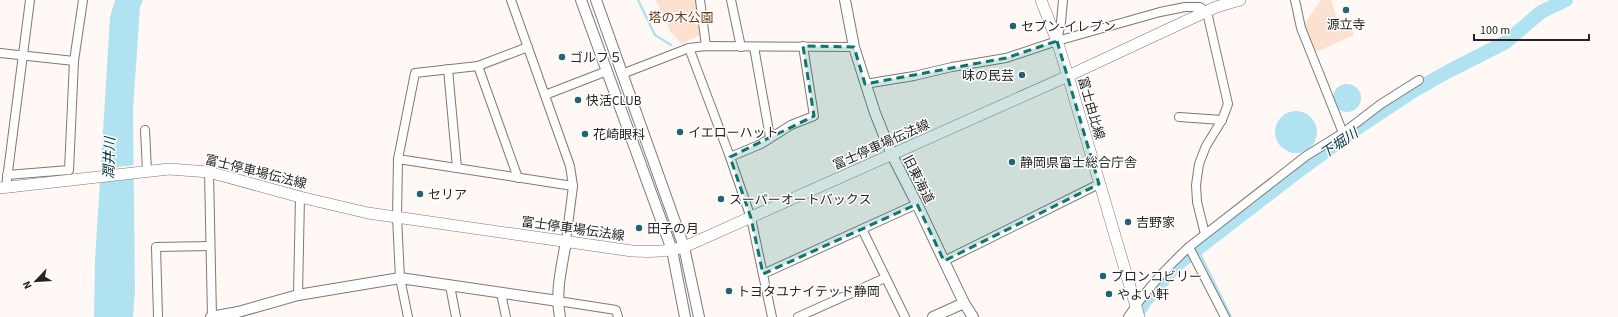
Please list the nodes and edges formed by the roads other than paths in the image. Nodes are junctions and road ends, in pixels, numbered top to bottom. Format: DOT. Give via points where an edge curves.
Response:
graph roads {
  1 [pos="30,0"];
  2 [pos="83,0"];
  3 [pos="511,0"];
  4 [pos="581,0"];
  5 [pos="596,0"];
  6 [pos="700,0"];
  7 [pos="731,0"];
  8 [pos="845,0"];
  9 [pos="1041,0"];
  10 [pos="1063,0"];
  11 [pos="1240,0"];
  12 [pos="1295,0"];
  13 [pos="1213,7"];
  14 [pos="1057,41"];
  15 [pos="706,46"];
  16 [pos="803,46"];
  17 [pos="528,47"];
  18 [pos="741,47"];
  19 [pos="754,47"];
  20 [pos="854,47"];
  21 [pos="689,48"];
  22 [pos="0,53"];
  23 [pos="23,56"];
  24 [pos="74,61"];
  25 [pos="478,66"];
  26 [pos="448,69"];
  27 [pos="607,71"];
  28 [pos="622,74"];
  29 [pos="1068,76"];
  30 [pos="1419,80"];
  31 [pos="865,84"];
  32 [pos="545,94"];
  33 [pos="1179,117"];
  34 [pos="1222,120"];
  35 [pos="144,130"];
  36 [pos="1343,133"];
  37 [pos="770,137"];
  38 [pos="892,155"];
  39 [pos="730,157"];
  40 [pos="398,159"];
  41 [pos="456,168"];
  42 [pos="145,171"];
  43 [pos="209,172"];
  44 [pos="8,175"];
  45 [pos="518,178"];
  46 [pos="1099,184"];
  47 [pos="573,186"];
  48 [pos="3,187"];
  49 [pos="300,197"];
  50 [pos="917,204"];
  51 [pos="397,217"];
  52 [pos="751,218"];
  53 [pos="862,229"];
  54 [pos="1206,234"];
  55 [pos="566,241"];
  56 [pos="210,246"];
  57 [pos="684,247"];
  58 [pos="1189,247"];
  59 [pos="672,250"];
  60 [pos="944,261"];
  61 [pos="763,274"];
  62 [pos="400,278"];
  63 [pos="885,278"];
  64 [pos="450,286"];
  65 [pos="501,293"];
  66 [pos="298,295"];
  67 [pos="558,301"];
  68 [pos="964,303"];
  69 [pos="1136,305"];
  70 [pos="238,314"];
  71 [pos="158,317"];
  72 [pos="211,317"];
  73 [pos="408,317"];
  74 [pos="456,317"];
  75 [pos="506,317"];
  76 [pos="560,317"];
  77 [pos="618,317"];
  78 [pos="685,317"];
  79 [pos="698,317"];
  80 [pos="772,317"];
  81 [pos="798,317"];
  82 [pos="905,317"];
  83 [pos="933,317"];
  84 [pos="973,317"];
  85 [pos="1128,317"];
  86 [pos="1139,317"];
  87 [pos="1225,317"];
  1 -- 23 [label="street"];
  2 -- 24 [label="street"];
  3 -- 17 [label="street"];
  4 -- 27 [label="street"];
  5 -- 28 [label="street"];
  6 -- 15 [label="street"];
  7 -- 18 [label="street"];
  8 -- 20 [label="street, 旧東海道"];
  9 -- 14 [label="main road, 富士由比線"];
  10 -- 14 [label="street" via="1062,22"];
  11 -- 13 [label="main road, 富士停車場伝法線"];
  12 -- 36 [label="street" via="1301,28"];
  13 -- 14 [label="street" via="1186,7 1160,12"];
  13 -- 29 [label="main road, 富士停車場伝法線"];
  13 -- 34 [label="street" via="1228,104"];
  14 -- 29 [label="main road, 富士由比線"];
  14 -- 31 [label="street" via="1006,58"];
  15 -- 18 [label="street"];
  15 -- 21 [label="street"];
  16 -- 19 [label="street"];
  16 -- 20 [label="street"];
  16 -- 37 [label="street" via="814,116 791,124"];
  17 -- 25 [label="street"];
  17 -- 32 [label="street"];
  18 -- 19 [label="street"];
  19 -- 37 [label="street"];
  20 -- 31 [label="street, 旧東海道"];
  21 -- 28 [label="street"];
  21 -- 39 [label="street"];
  22 -- 23 [label="street"];
  23 -- 24 [label="street"];
  23 -- 44 [label="street"];
  24 -- 44 [label="street" via="70,170"];
  25 -- 26 [label="street"];
  25 -- 45 [label="street"];
  26 -- 40 [label="street" via="415,73"];
  26 -- 41 [label="street"];
  27 -- 32 [label="street"];
  27 -- 59 [label="street"];
  28 -- 57 [label="street"];
  29 -- 38 [label="main road, 富士停車場伝法線"];
  29 -- 46 [label="main road, 富士由比線"];
  30 -- 36 [label="street" via="1381,104"];
  31 -- 38 [label="street, 旧東海道"];
  32 -- 47 [label="street" via="570,166"];
  33 -- 34 [label="street"];
  34 -- 54 [label="street" via="1206,146 1199,164 1196,185 1197,202"];
  35 -- 42 [label="street"];
  36 -- 54 [label="street" via="1306,156"];
  37 -- 39 [label="street" via="761,144"];
  38 -- 50 [label="street, 旧東海道"];
  38 -- 52 [label="main road, 富士停車場伝法線"];
  39 -- 52 [label="street"];
  40 -- 41 [label="street"];
  40 -- 51 [label="street"];
  41 -- 45 [label="street"];
  42 -- 43 [label="main road, 富士停車場伝法線" via="168,169"];
  42 -- 48 [label="main road, 富士停車場伝法線"];
  43 -- 49 [label="main road, 富士停車場伝法線"];
  43 -- 56 [label="street"];
  44 -- 48 [label="street"];
  45 -- 47 [label="street"];
  46 -- 60 [label="street"];
  46 -- 69 [label="main road, 富士由比線"];
  47 -- 55 [label="street"];
  49 -- 51 [label="main road, 富士停車場伝法線"];
  49 -- 66 [label="street"];
  50 -- 53 [label="street"];
  50 -- 60 [label="street, 旧東海道"];
  51 -- 55 [label="main road, 富士停車場伝法線"];
  51 -- 62 [label="street"];
  52 -- 57 [label="main road, 富士停車場伝法線"];
  52 -- 61 [label="street"];
  53 -- 61 [label="street"];
  53 -- 63 [label="street"];
  54 -- 58 [label="street"];
  55 -- 59 [label="main road, 富士停車場伝法線" via="632,251"];
  55 -- 67 [label="street"];
  56 -- 71 [label="street" via="156,247"];
  56 -- 72 [label="street"];
  57 -- 59 [label="main road, 富士停車場伝法線"];
  57 -- 79 [label="street"];
  58 -- 69 [label="street"];
  58 -- 87 [label="street"];
  59 -- 78 [label="street"];
  60 -- 68 [label="street, 旧東海道"];
  61 -- 80 [label="street"];
  62 -- 64 [label="street"];
  62 -- 66 [label="street"];
  62 -- 73 [label="street"];
  63 -- 81 [label="street"];
  63 -- 82 [label="street"];
  64 -- 65 [label="street"];
  64 -- 74 [label="street"];
  65 -- 67 [label="street"];
  65 -- 75 [label="street"];
  66 -- 70 [label="street"];
  67 -- 76 [label="street"];
  67 -- 77 [label="street" via="616,310"];
  68 -- 83 [label="street"];
  68 -- 84 [label="street, 旧東海道"];
  69 -- 85 [label="street"];
  69 -- 86 [label="main road, 富士由比線"];
  70 -- 72 [label="street"];
}
